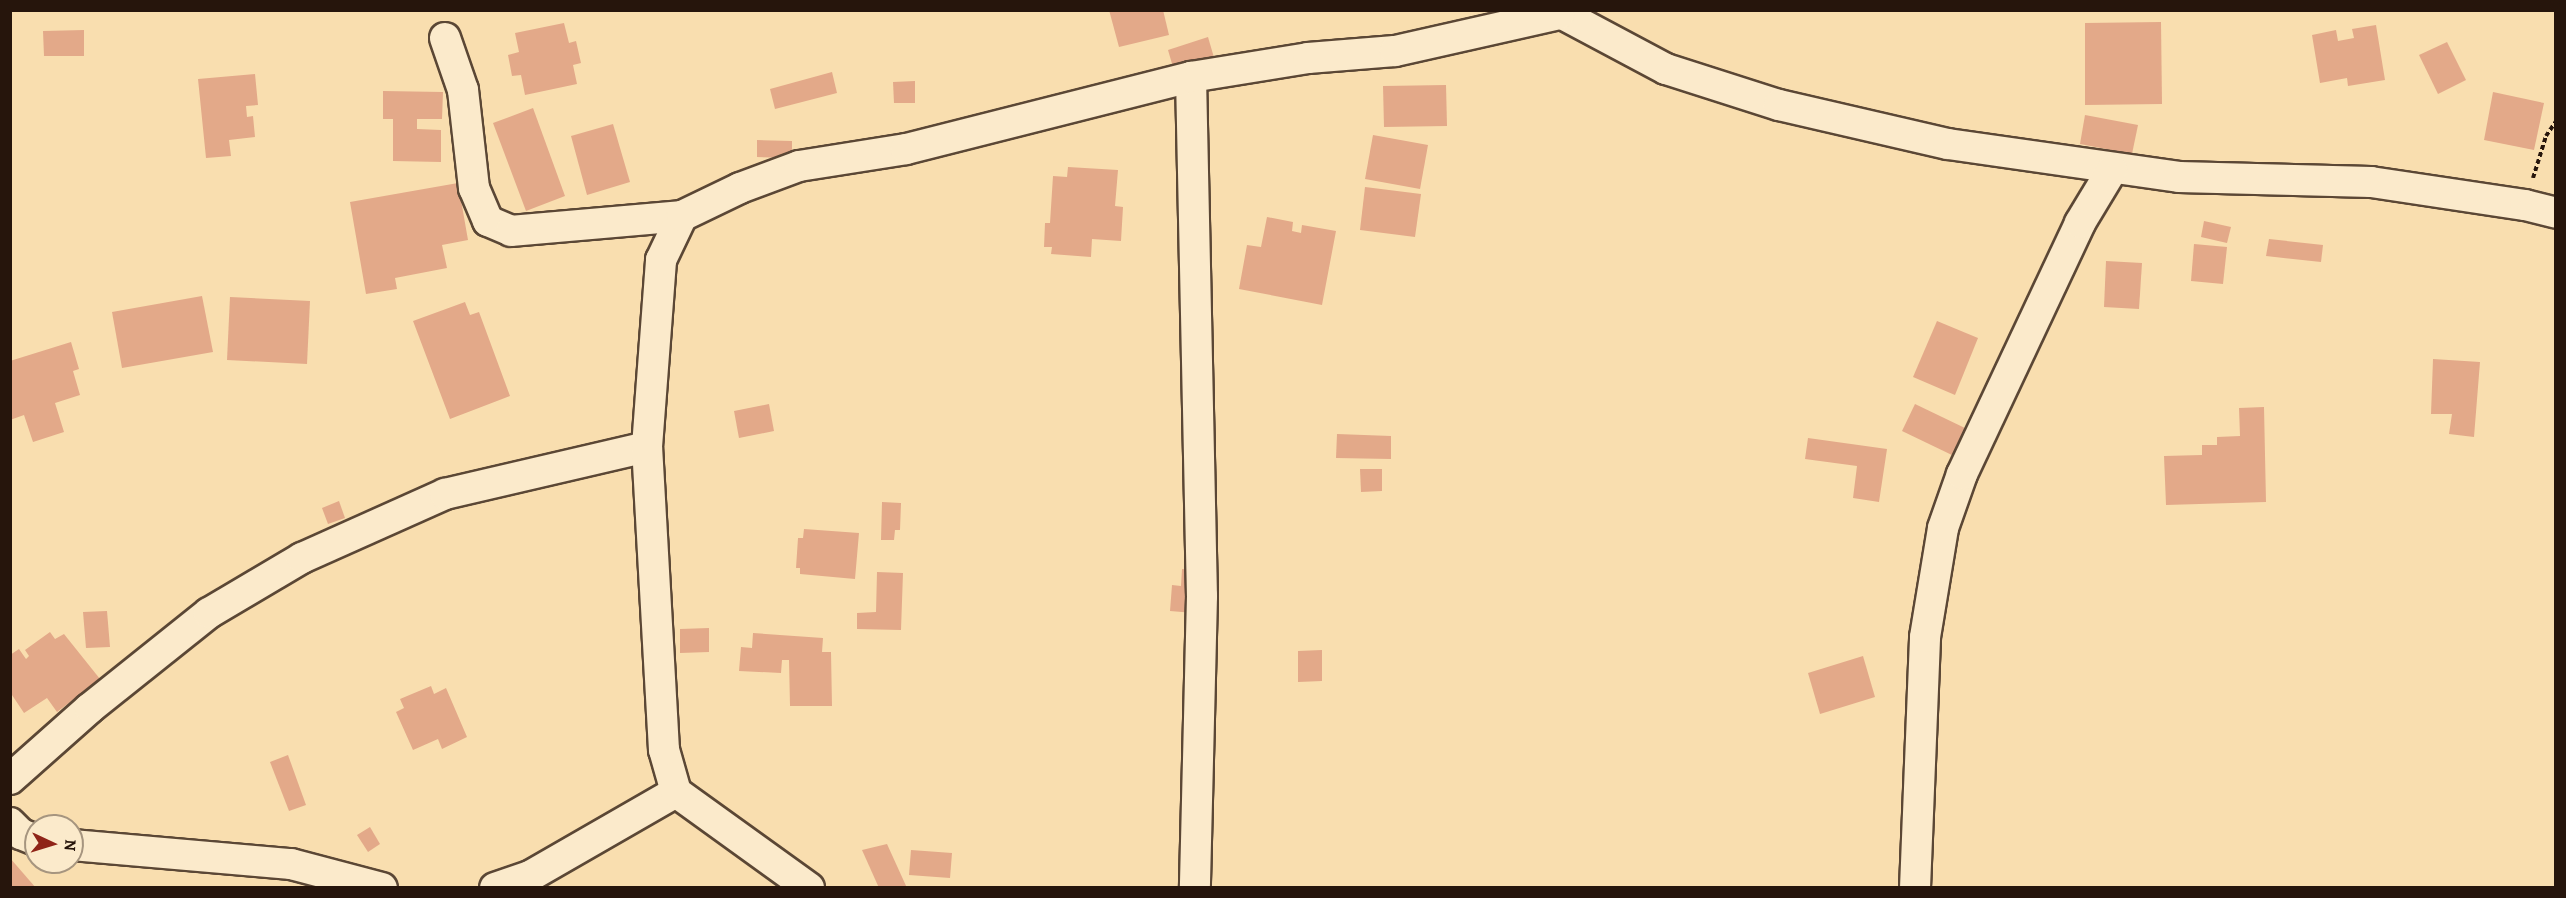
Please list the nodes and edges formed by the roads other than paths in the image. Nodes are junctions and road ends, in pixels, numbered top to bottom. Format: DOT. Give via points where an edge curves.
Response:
graph roads {
  1 [pos="1557,12"];
  2 [pos="445,38"];
  3 [pos="1191,77"];
  4 [pos="2112,170"];
  5 [pos="2556,213"];
  6 [pos="682,216"];
  7 [pos="647,447"];
  8 [pos="10,779"];
  9 [pos="676,792"];
  10 [pos="10,823"];
  11 [pos="24,835"];
  12 [pos="84,846"];
  13 [pos="382,888"];
  14 [pos="495,888"];
  15 [pos="809,888"];
  16 [pos="1195,888"];
  17 [pos="1914,888"];
  1 -- 3 [label="street" via="1395,51 1308,58"];
  1 -- 4 [label="street" via="1666,69 1779,105 1948,144"];
  2 -- 6 [label="street" via="463,90 474,188 488,221 511,231"];
  3 -- 6 [label="street" via="906,149 799,166"];
  3 -- 16 [label="street" via="1202,596"];
  4 -- 5 [label="street" via="2179,177 2371,182"];
  4 -- 17 [label="street" via="2080,223 1962,474 1943,528 1925,637"];
  6 -- 7 [label="street" via="661,260"];
  7 -- 8 [label="street" via="445,494 302,558 209,613 90,708"];
  7 -- 9 [label="street" via="664,750"];
  9 -- 14 [label="street" via="530,876"];
  9 -- 15 [label="street"];
  10 -- 11 [label="street"];
  12 -- 13 [label="street" via="291,864"];
}
